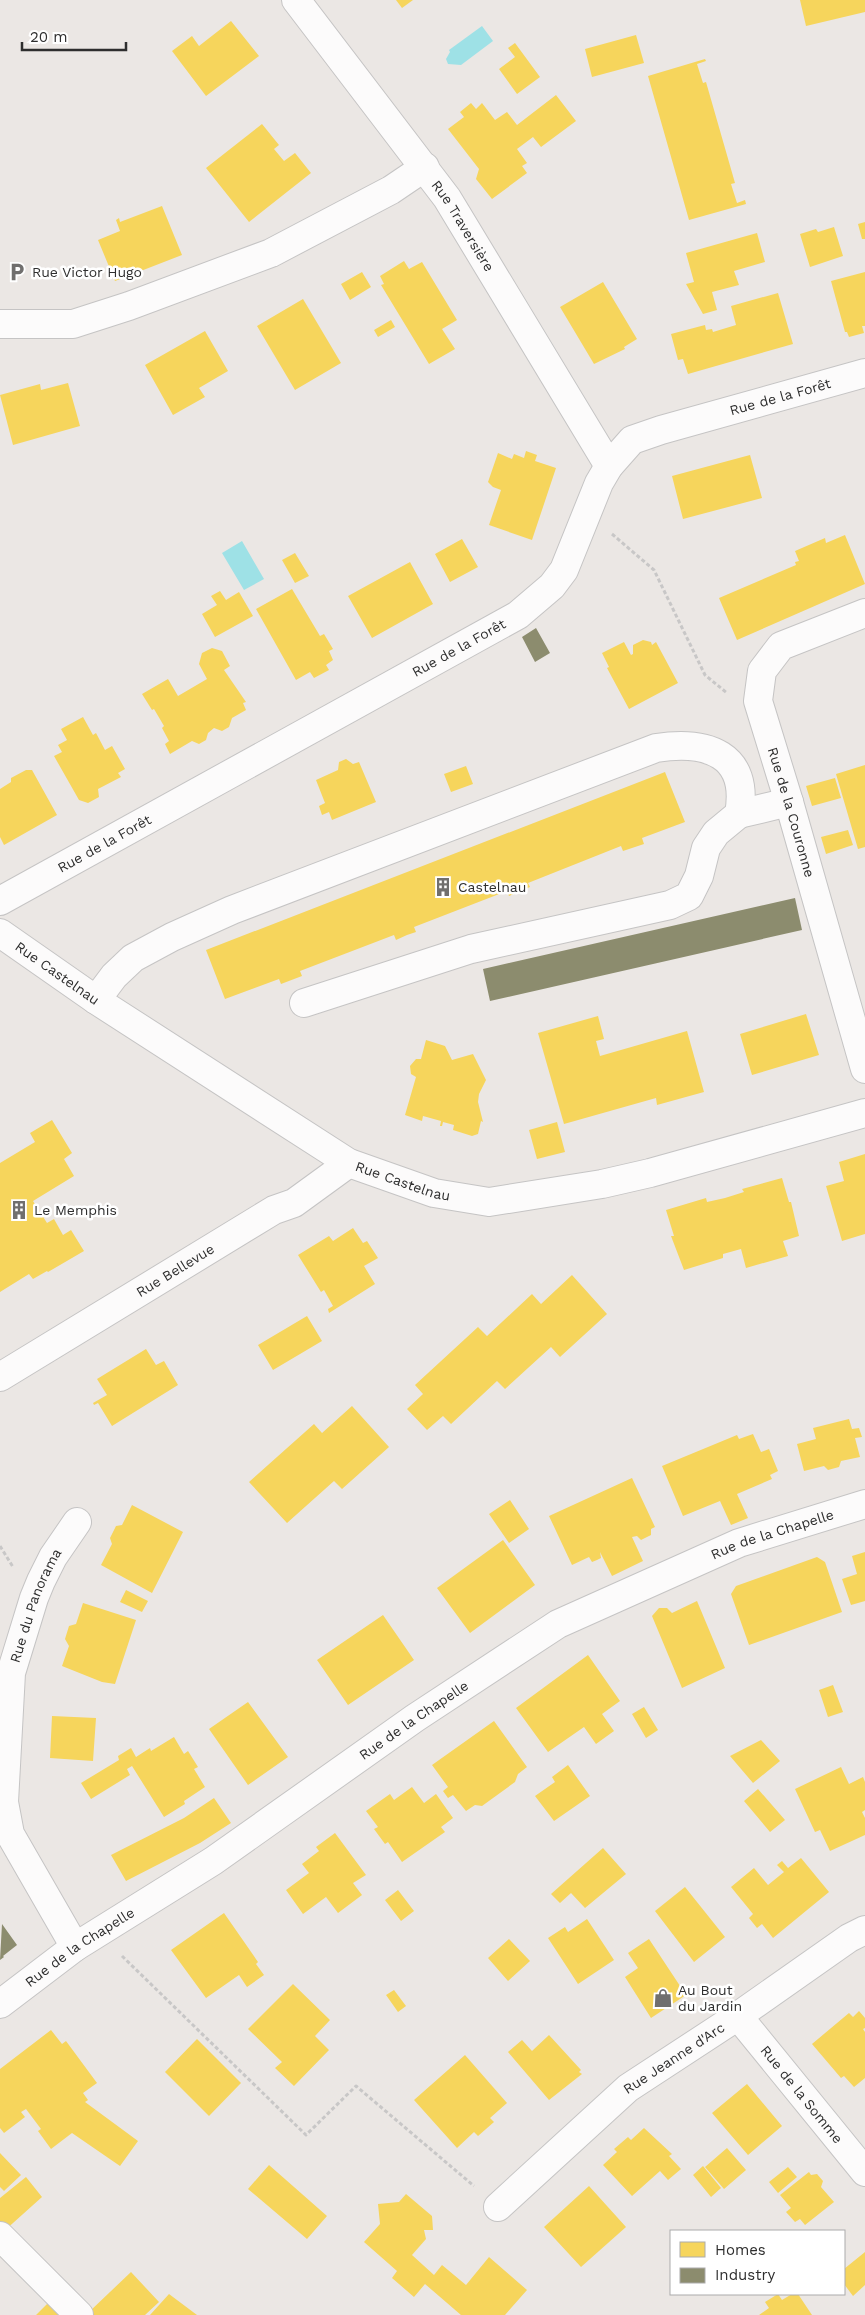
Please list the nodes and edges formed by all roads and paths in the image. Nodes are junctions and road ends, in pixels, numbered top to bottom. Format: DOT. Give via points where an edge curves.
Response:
graph roads {
  1 [pos="296,0"];
  2 [pos="425,168"];
  3 [pos="0,324"];
  4 [pos="865,373"];
  5 [pos="609,466"];
  6 [pos="609,532"];
  7 [pos="865,613"];
  8 [pos="731,696"];
  9 [pos="789,802"];
  10 [pos="739,814"];
  11 [pos="0,901"];
  12 [pos="0,933"];
  13 [pos="96,1000"];
  14 [pos="304,1003"];
  15 [pos="865,1069"];
  16 [pos="865,1113"];
  17 [pos="349,1163"];
  18 [pos="0,1378"];
  19 [pos="865,1504"];
  20 [pos="77,1522"];
  21 [pos="0,1546"];
  22 [pos="17,1572"];
  23 [pos="865,1930"];
  24 [pos="75,1947"];
  25 [pos="118,1952"];
  26 [pos="0,2004"];
  27 [pos="738,2016"];
  28 [pos="865,2172"];
  29 [pos="498,2206"];
  30 [pos="0,2236"];
  31 [pos="79,2315"];
  1 -- 2 [label="street, Rue Traversière"];
  2 -- 3 [label="street" via="391,190 271,253 138,302 73,324"];
  2 -- 5 [label="street, Rue Traversière" via="447,198"];
  4 -- 5 [label="street, Rue de la Forêt" via="632,440"];
  5 -- 11 [label="street, Rue de la Forêt" via="564,570 552,586 518,615"];
  6 -- 8 [label="path" via="654,570 705,675"];
  7 -- 9 [label="street, Rue de la Couronne" via="781,646 762,671 758,702"];
  9 -- 10 [label="street"];
  9 -- 15 [label="street, Rue de la Couronne"];
  10 -- 13 [label="street" via="742,796 739,777 726,758 708,748 680,744 656,748 232,910 133,958"];
  10 -- 14 [label="street" via="716,833 706,848 699,876 689,896 670,905 471,949"];
  12 -- 13 [label="street, Rue Castelnau"];
  13 -- 17 [label="street, Rue Castelnau"];
  16 -- 17 [label="street, Rue Castelnau" via="640,1176 489,1202 434,1193"];
  17 -- 18 [label="street, Rue Bellevue" via="294,1203 274,1210"];
  19 -- 24 [label="street, Rue de la Chapelle" via="739,1543 558,1624 415,1718 212,1862"];
  20 -- 24 [label="street, Rue du Panorama" via="41,1581 11,1673 4,1802 10,1834"];
  21 -- 22 [label="path"];
  23 -- 27 [label="street, Rue Jeanne d'Arc"];
  24 -- 26 [label="street, Rue de la Chapelle"];
  25 -- 29 [label="path" via="306,2135 356,2086"];
  27 -- 28 [label="street, Rue de la Somme"];
  27 -- 29 [label="street, Rue Jeanne d'Arc" via="628,2088"];
  30 -- 31 [label="street"];
}
